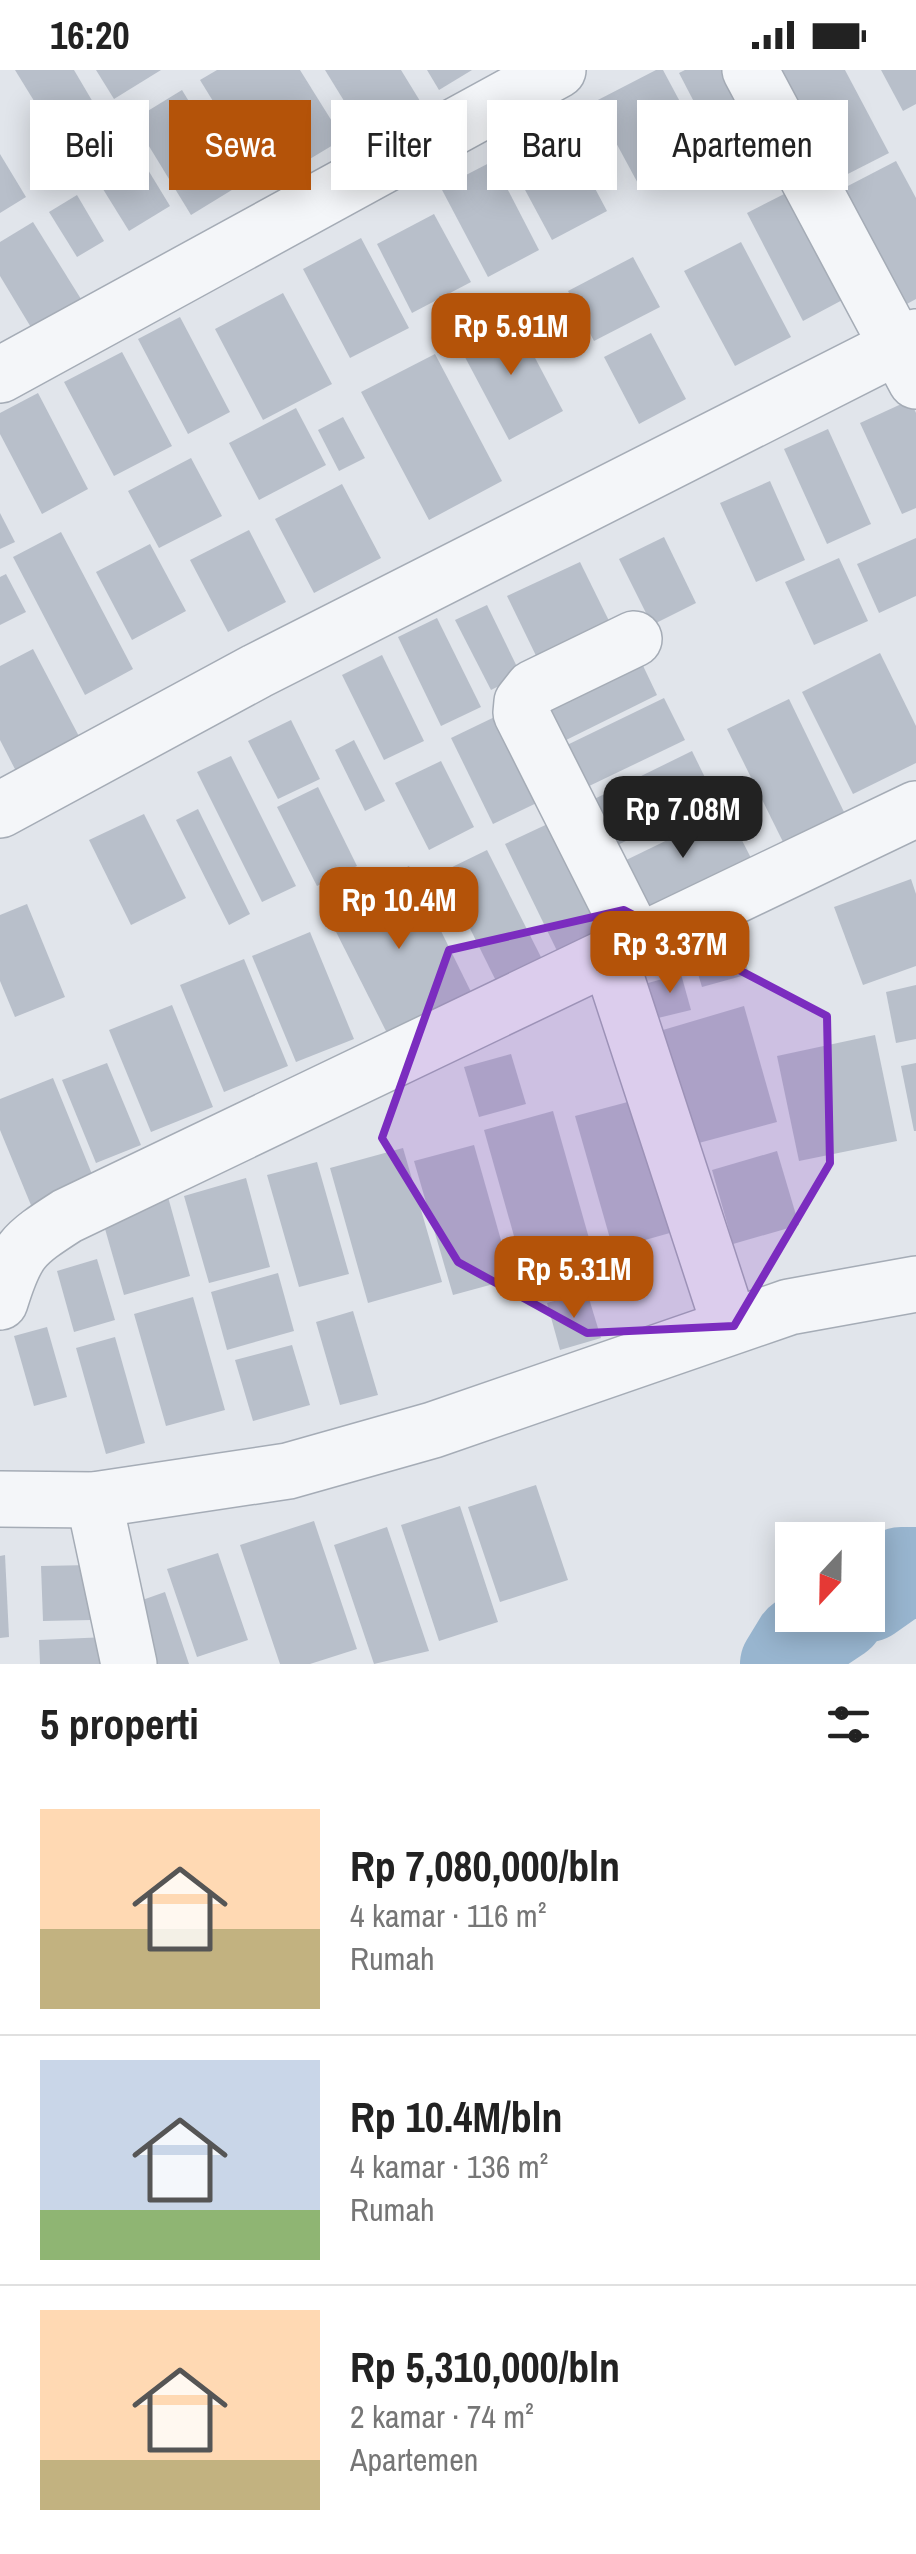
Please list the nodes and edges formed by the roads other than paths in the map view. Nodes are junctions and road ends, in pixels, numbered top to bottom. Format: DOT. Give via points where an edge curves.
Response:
graph roads {
  1 [pos="558,70"];
  2 [pos="750,70"];
  3 [pos="911,354"];
  4 [pos="0,375"];
  5 [pos="634,640"];
  6 [pos="916,809"];
  7 [pos="0,810"];
  8 [pos="623,950"];
  9 [pos="916,1284"];
  10 [pos="0,1302"];
  11 [pos="730,1326"];
  12 [pos="0,1499"];
  13 [pos="94,1500"];
  14 [pos="129,1664"];
  1 -- 4 [label="street"];
  2 -- 3 [label="street"];
  3 -- 7 [label="street" via="257,671"];
  5 -- 8 [label="street" via="534,688 521,712"];
  6 -- 8 [label="street"];
  8 -- 10 [label="street" via="67,1216 26,1242"];
  8 -- 11 [label="street"];
  9 -- 11 [label="street" via="790,1307"];
  11 -- 13 [label="street" via="433,1430 288,1471"];
  12 -- 13 [label="street"];
  13 -- 14 [label="street"];
}
